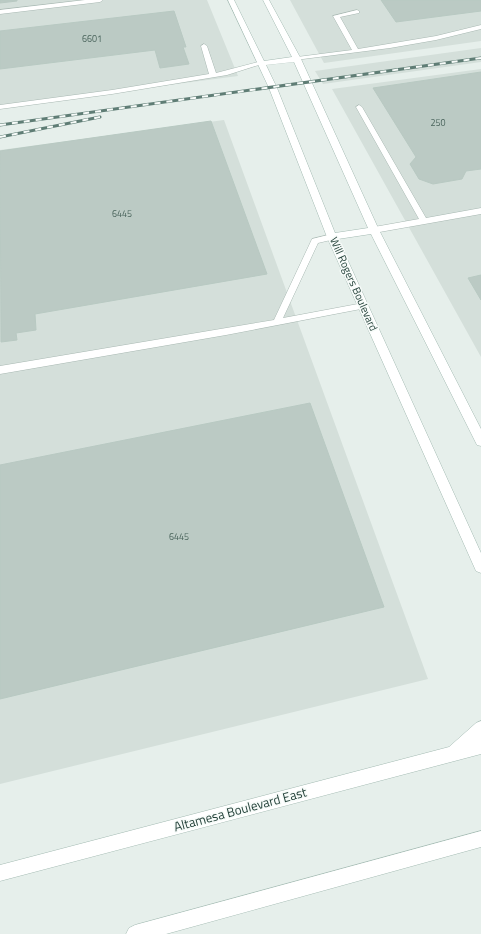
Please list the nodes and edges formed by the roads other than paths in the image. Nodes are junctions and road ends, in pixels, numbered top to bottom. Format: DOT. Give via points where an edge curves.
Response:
graph roads {
  1 [pos="100,0"];
  2 [pos="231,0"];
  3 [pos="266,0"];
  4 [pos="0,12"];
  5 [pos="357,12"];
  6 [pos="481,27"];
  7 [pos="204,46"];
  8 [pos="356,51"];
  9 [pos="297,59"];
  10 [pos="262,63"];
  11 [pos="213,75"];
  12 [pos="0,107"];
  13 [pos="359,107"];
  14 [pos="481,211"];
  15 [pos="424,221"];
  16 [pos="374,230"];
  17 [pos="332,237"];
  18 [pos="363,306"];
  19 [pos="277,322"];
  20 [pos="0,370"];
  21 [pos="481,441"];
  22 [pos="481,567"];
  23 [pos="481,728"];
  24 [pos="481,746"];
  25 [pos="452,753"];
  26 [pos="481,839"];
  27 [pos="0,873"];
  28 [pos="136,934"];
  1 -- 4 [label="lane"];
  2 -- 10 [label="main road, Will Rogers Boulevard"];
  3 -- 9 [label="main road"];
  5 -- 8 [label="lane" via="336,16"];
  6 -- 8 [label="lane" via="405,45"];
  7 -- 11 [label="lane"];
  8 -- 9 [label="lane"];
  9 -- 10 [label="main road"];
  9 -- 16 [label="main road"];
  10 -- 11 [label="lane"];
  10 -- 17 [label="main road, Will Rogers Boulevard"];
  11 -- 12 [label="lane"];
  13 -- 15 [label="lane"];
  14 -- 15 [label="lane"];
  15 -- 16 [label="lane"];
  16 -- 17 [label="main road"];
  16 -- 21 [label="main road"];
  17 -- 18 [label="main road, Will Rogers Boulevard"];
  17 -- 19 [label="lane" via="315,241"];
  18 -- 19 [label="lane"];
  18 -- 22 [label="main road, Will Rogers Boulevard"];
  19 -- 20 [label="lane"];
  23 -- 25 [label="main road"];
  24 -- 25 [label="main road, Altamesa Boulevard East"];
  25 -- 27 [label="main road, Altamesa Boulevard East"];
  26 -- 28 [label="main road"];
}
